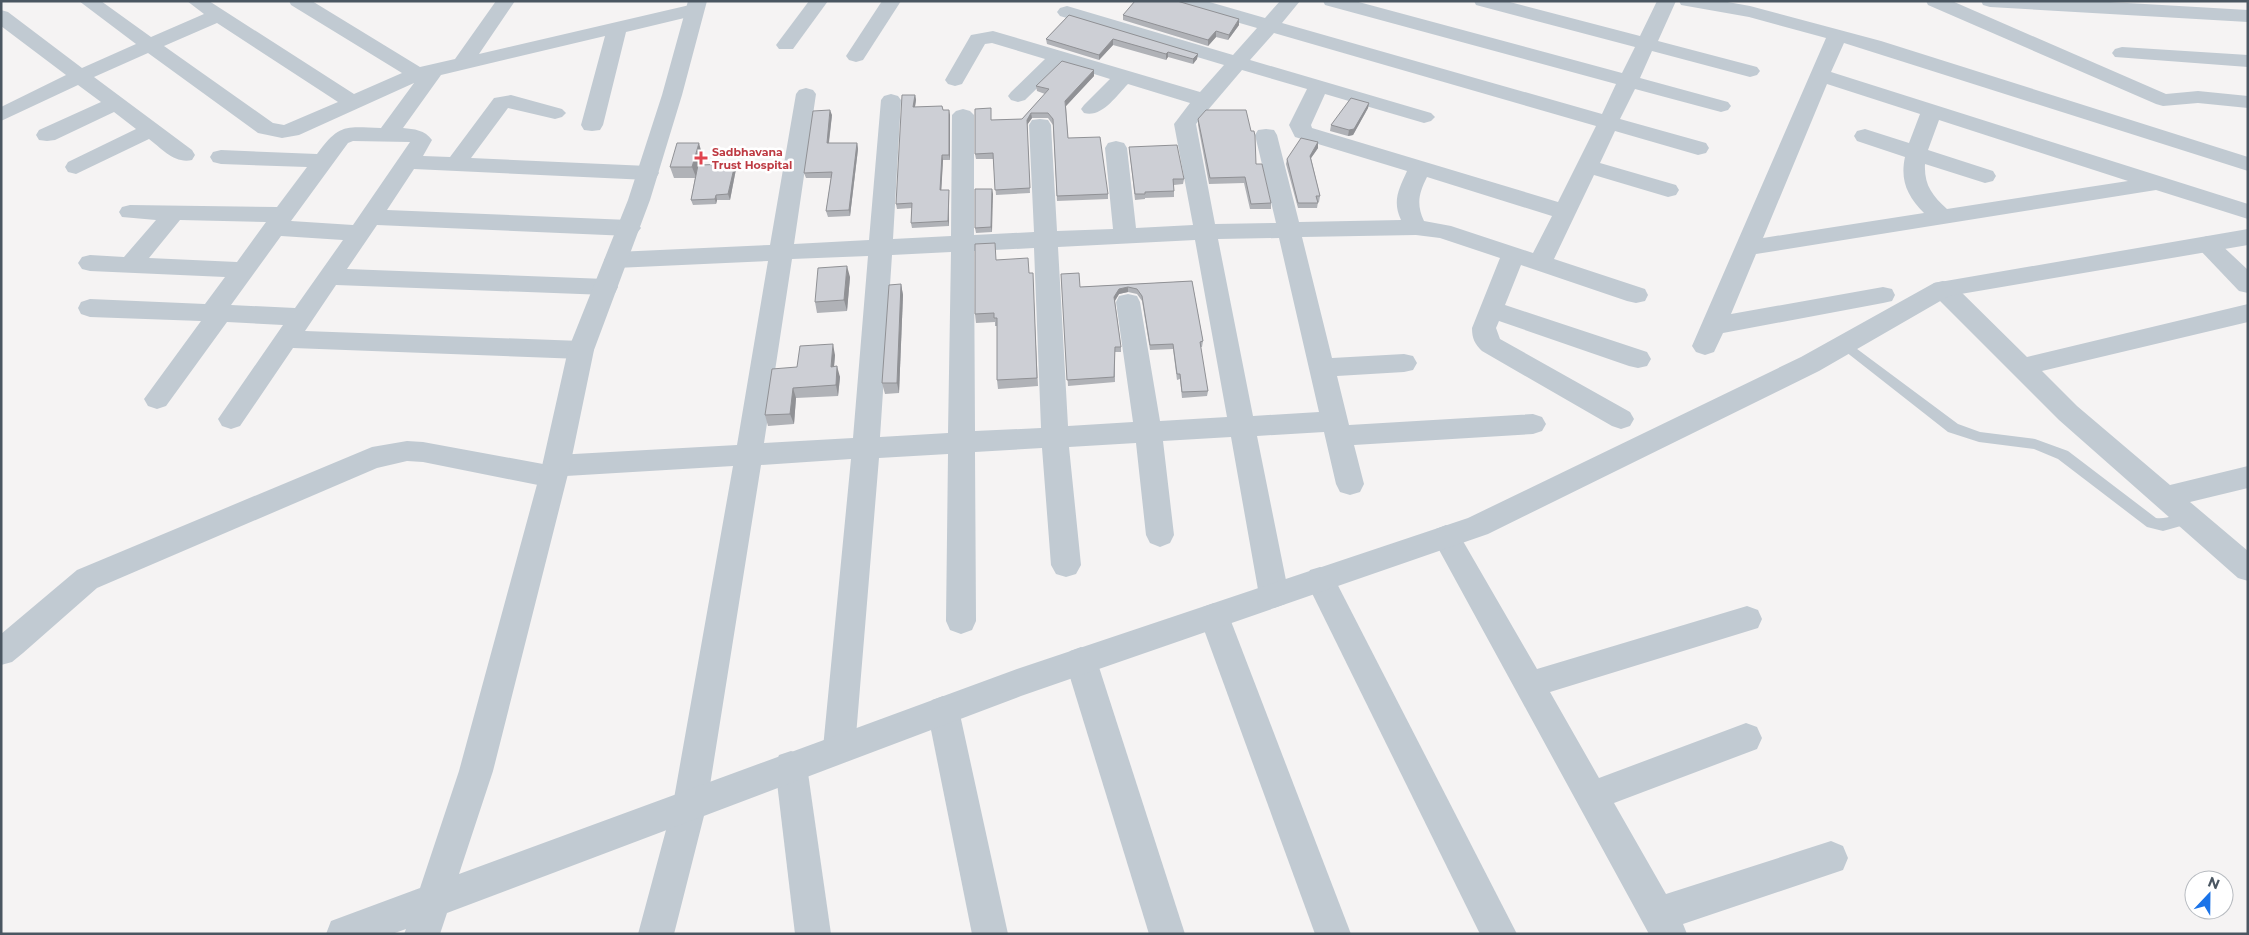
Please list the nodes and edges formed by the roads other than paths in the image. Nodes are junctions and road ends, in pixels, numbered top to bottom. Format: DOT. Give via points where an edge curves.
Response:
graph roads {
  1 [pos="13,1"];
  2 [pos="88,1"];
  3 [pos="196,1"];
  4 [pos="298,1"];
  5 [pos="506,1"];
  6 [pos="819,1"];
  7 [pos="892,1"];
  8 [pos="1184,1"];
  9 [pos="1291,1"];
  10 [pos="1332,1"];
  11 [pos="1483,1"];
  12 [pos="1667,1"];
  13 [pos="1688,1"];
  14 [pos="1935,1"];
  15 [pos="1990,1"];
  16 [pos="1,6"];
  17 [pos="696,6"];
  18 [pos="1067,12"];
  19 [pos="218,15"];
  20 [pos="1,16"];
  21 [pos="2248,16"];
  22 [pos="1269,26"];
  23 [pos="617,28"];
  24 [pos="1837,35"];
  25 [pos="1646,44"];
  26 [pos="150,45"];
  27 [pos="786,45"];
  28 [pos="2122,53"];
  29 [pos="856,56"];
  30 [pos="1059,56"];
  31 [pos="2248,60"];
  32 [pos="1237,62"];
  33 [pos="462,64"];
  34 [pos="1750,71"];
  35 [pos="425,72"];
  36 [pos="80,76"];
  37 [pos="1124,76"];
  38 [pos="1820,76"];
  39 [pos="955,80"];
  40 [pos="1629,80"];
  41 [pos="1319,86"];
  42 [pos="806,94"];
  43 [pos="1018,96"];
  44 [pos="891,100"];
  45 [pos="1203,100"];
  46 [pos="2248,102"];
  47 [pos="116,103"];
  48 [pos="354,103"];
  49 [pos="1721,106"];
  50 [pos="1091,109"];
  51 [pos="1932,111"];
  52 [pos="555,113"];
  53 [pos="1,115"];
  54 [pos="963,115"];
  55 [pos="1424,118"];
  56 [pos="1609,121"];
  57 [pos="592,125"];
  58 [pos="1040,126"];
  59 [pos="151,130"];
  60 [pos="47,135"];
  61 [pos="387,135"];
  62 [pos="1266,135"];
  63 [pos="1865,136"];
  64 [pos="1116,148"];
  65 [pos="1698,148"];
  66 [pos="1915,153"];
  67 [pos="184,155"];
  68 [pos="221,158"];
  69 [pos="324,161"];
  70 [pos="408,162"];
  71 [pos="456,164"];
  72 [pos="2248,164"];
  73 [pos="1587,166"];
  74 [pos="76,167"];
  75 [pos="1420,168"];
  76 [pos="648,173"];
  77 [pos="1985,176"];
  78 [pos="2158,183"];
  79 [pos="1668,190"];
  80 [pos="130,212"];
  81 [pos="1565,212"];
  82 [pos="2248,212"];
  83 [pos="174,213"];
  84 [pos="1942,217"];
  85 [pos="279,222"];
  86 [pos="366,225"];
  87 [pos="1416,227"];
  88 [pos="628,228"];
  89 [pos="1289,230"];
  90 [pos="1205,232"];
  91 [pos="1125,236"];
  92 [pos="2248,237"];
  93 [pos="1046,240"];
  94 [pos="963,244"];
  95 [pos="2207,244"];
  96 [pos="880,247"];
  97 [pos="1747,248"];
  98 [pos="781,252"];
  99 [pos="1513,254"];
  100 [pos="616,260"];
  101 [pos="90,263"];
  102 [pos="1540,263"];
  103 [pos="130,265"];
  104 [pos="244,270"];
  105 [pos="330,277"];
  106 [pos="2248,285"];
  107 [pos="606,287"];
  108 [pos="1943,290"];
  109 [pos="1883,295"];
  110 [pos="1636,296"];
  111 [pos="1128,302"];
  112 [pos="90,308"];
  113 [pos="1491,309"];
  114 [pos="217,313"];
  115 [pos="2248,313"];
  116 [pos="303,317"];
  117 [pos="287,339"];
  118 [pos="1845,345"];
  119 [pos="581,350"];
  120 [pos="1638,359"];
  121 [pos="1404,362"];
  122 [pos="2022,367"];
  123 [pos="1322,368"];
  124 [pos="157,399"];
  125 [pos="231,419"];
  126 [pos="1621,419"];
  127 [pos="1533,424"];
  128 [pos="1242,427"];
  129 [pos="1337,429"];
  130 [pos="1148,432"];
  131 [pos="1055,437"];
  132 [pos="963,442"];
  133 [pos="866,448"];
  134 [pos="749,455"];
  135 [pos="554,471"];
  136 [pos="2248,477"];
  137 [pos="1350,484"];
  138 [pos="2165,497"];
  139 [pos="2190,518"];
  140 [pos="1160,535"];
  141 [pos="1446,537"];
  142 [pos="1066,565"];
  143 [pos="2248,569"];
  144 [pos="1320,580"];
  145 [pos="1274,595"];
  146 [pos="1214,616"];
  147 [pos="1747,619"];
  148 [pos="961,620"];
  149 [pos="1,652"];
  150 [pos="1081,661"];
  151 [pos="1530,686"];
  152 [pos="943,710"];
  153 [pos="1746,738"];
  154 [pos="839,748"];
  155 [pos="791,766"];
  156 [pos="1592,796"];
  157 [pos="690,804"];
  158 [pos="1831,858"];
  159 [pos="434,899"];
  160 [pos="1665,929"];
  161 [pos="344,934"];
  162 [pos="422,934"];
  163 [pos="656,934"];
  164 [pos="812,934"];
  165 [pos="990,934"];
  166 [pos="1168,934"];
  167 [pos="1333,934"];
  168 [pos="1499,934"];
  1 -- 16 [label="street"];
  2 -- 26 [label="street"];
  3 -- 19 [label="street"];
  4 -- 35 [label="street"];
  5 -- 33 [label="street"];
  6 -- 27 [label="street"];
  7 -- 29 [label="street"];
  8 -- 22 [label="street"];
  9 -- 22 [label="street"];
  10 -- 40 [label="street"];
  11 -- 25 [label="street"];
  12 -- 25 [label="street"];
  13 -- 24 [label="street" via="1750,12"];
  14 -- 46 [label="street" via="2163,100 2198,97"];
  15 -- 21 [label="street"];
  17 -- 23 [label="street"];
  17 -- 76 [label="street"];
  18 -- 32 [label="street"];
  19 -- 26 [label="street"];
  19 -- 48 [label="street"];
  20 -- 36 [label="street"];
  22 -- 32 [label="street"];
  22 -- 56 [label="street"];
  23 -- 33 [label="street"];
  23 -- 57 [label="street"];
  24 -- 38 [label="street"];
  24 -- 72 [label="street"];
  25 -- 34 [label="street"];
  25 -- 40 [label="street"];
  26 -- 36 [label="street"];
  26 -- 48 [label="street" via="274,131 291,130"];
  28 -- 31 [label="street"];
  30 -- 37 [label="street"];
  30 -- 39 [label="street" via="993,37 982,37"];
  30 -- 43 [label="street"];
  32 -- 41 [label="street"];
  32 -- 45 [label="street"];
  33 -- 35 [label="street"];
  35 -- 48 [label="street"];
  35 -- 61 [label="street"];
  36 -- 47 [label="street"];
  36 -- 53 [label="street"];
  37 -- 45 [label="street"];
  37 -- 50 [label="street"];
  38 -- 51 [label="street"];
  38 -- 97 [label="street"];
  40 -- 49 [label="street"];
  40 -- 56 [label="street"];
  41 -- 55 [label="street"];
  41 -- 75 [label="street" via="1300,125 1303,132"];
  42 -- 98 [label="street"];
  44 -- 96 [label="street"];
  45 -- 90 [label="street" via="1185,124 1185,130"];
  47 -- 59 [label="street"];
  47 -- 60 [label="street"];
  51 -- 66 [label="street"];
  51 -- 78 [label="street"];
  52 -- 71 [label="street" via="501,102"];
  54 -- 94 [label="street"];
  56 -- 65 [label="street"];
  56 -- 73 [label="street"];
  58 -- 93 [label="street"];
  59 -- 67 [label="street"];
  59 -- 74 [label="street"];
  61 -- 69 [label="street" via="344,135"];
  61 -- 70 [label="street" via="413,135 421,140"];
  62 -- 89 [label="street"];
  63 -- 66 [label="street"];
  64 -- 91 [label="street"];
  66 -- 77 [label="street"];
  66 -- 84 [label="street" via="1916,187"];
  68 -- 69 [label="street"];
  69 -- 85 [label="street"];
  70 -- 71 [label="street"];
  70 -- 86 [label="street"];
  71 -- 76 [label="street"];
  73 -- 79 [label="street"];
  73 -- 81 [label="street"];
  75 -- 81 [label="street"];
  75 -- 87 [label="street" via="1405,205"];
  76 -- 88 [label="street"];
  78 -- 82 [label="street"];
  78 -- 84 [label="street"];
  80 -- 83 [label="street"];
  81 -- 102 [label="street"];
  83 -- 85 [label="street"];
  83 -- 103 [label="street"];
  84 -- 97 [label="street"];
  85 -- 86 [label="street"];
  85 -- 104 [label="street"];
  86 -- 88 [label="street"];
  86 -- 105 [label="street"];
  87 -- 89 [label="street"];
  87 -- 99 [label="street" via="1443,231"];
  88 -- 100 [label="street"];
  89 -- 90 [label="street"];
  89 -- 123 [label="street"];
  90 -- 91 [label="street"];
  90 -- 128 [label="street"];
  91 -- 93 [label="street"];
  92 -- 95 [label="street"];
  93 -- 94 [label="street"];
  93 -- 131 [label="street"];
  94 -- 96 [label="street"];
  94 -- 132 [label="street"];
  95 -- 106 [label="street"];
  95 -- 108 [label="street"];
  96 -- 98 [label="street"];
  96 -- 133 [label="street"];
  97 -- 109 [label="street" via="1710,336"];
  98 -- 100 [label="street"];
  98 -- 134 [label="street"];
  99 -- 102 [label="street"];
  99 -- 113 [label="street"];
  100 -- 107 [label="street"];
  101 -- 103 [label="street"];
  102 -- 110 [label="street"];
  103 -- 104 [label="street"];
  104 -- 114 [label="street"];
  105 -- 107 [label="street"];
  105 -- 116 [label="street"];
  107 -- 119 [label="street"];
  108 -- 118 [label="street"];
  108 -- 122 [label="street"];
  111 -- 130 [label="street"];
  112 -- 114 [label="street"];
  113 -- 120 [label="street"];
  113 -- 126 [label="street" via="1484,334 1491,345"];
  114 -- 116 [label="street"];
  114 -- 124 [label="street"];
  115 -- 122 [label="street"];
  116 -- 117 [label="street"];
  117 -- 119 [label="street"];
  117 -- 125 [label="street"];
  118 -- 139 [label="lane" via="1953,428 1979,437 2049,448 2063,455 2152,523 2163,525"];
  118 -- 141 [label="street" via="1478,526"];
  119 -- 135 [label="street"];
  121 -- 123 [label="street"];
  122 -- 138 [label="street" via="2068,413"];
  123 -- 129 [label="street"];
  127 -- 129 [label="street"];
  128 -- 129 [label="street"];
  128 -- 130 [label="street"];
  128 -- 145 [label="street"];
  129 -- 137 [label="street"];
  130 -- 131 [label="street"];
  130 -- 140 [label="street"];
  131 -- 132 [label="street"];
  131 -- 142 [label="street"];
  132 -- 133 [label="street"];
  132 -- 148 [label="street"];
  133 -- 134 [label="street"];
  133 -- 154 [label="street"];
  134 -- 135 [label="street"];
  134 -- 157 [label="street"];
  135 -- 149 [label="street" via="423,452 407,451 372,458 87,579"];
  135 -- 159 [label="street" via="476,771"];
  136 -- 138 [label="street"];
  138 -- 139 [label="street"];
  139 -- 143 [label="street"];
  141 -- 144 [label="street"];
  141 -- 151 [label="street"];
  144 -- 145 [label="street"];
  144 -- 168 [label="street"];
  145 -- 146 [label="street"];
  146 -- 150 [label="street"];
  146 -- 167 [label="street"];
  147 -- 151 [label="street"];
  150 -- 152 [label="street"];
  150 -- 166 [label="street"];
  151 -- 156 [label="street"];
  152 -- 154 [label="street"];
  152 -- 165 [label="street"];
  153 -- 156 [label="street"];
  154 -- 155 [label="street"];
  155 -- 157 [label="street"];
  155 -- 164 [label="street"];
  156 -- 160 [label="street"];
  157 -- 159 [label="street"];
  157 -- 163 [label="street"];
  158 -- 160 [label="street"];
  159 -- 161 [label="street"];
  159 -- 162 [label="street"];
}
